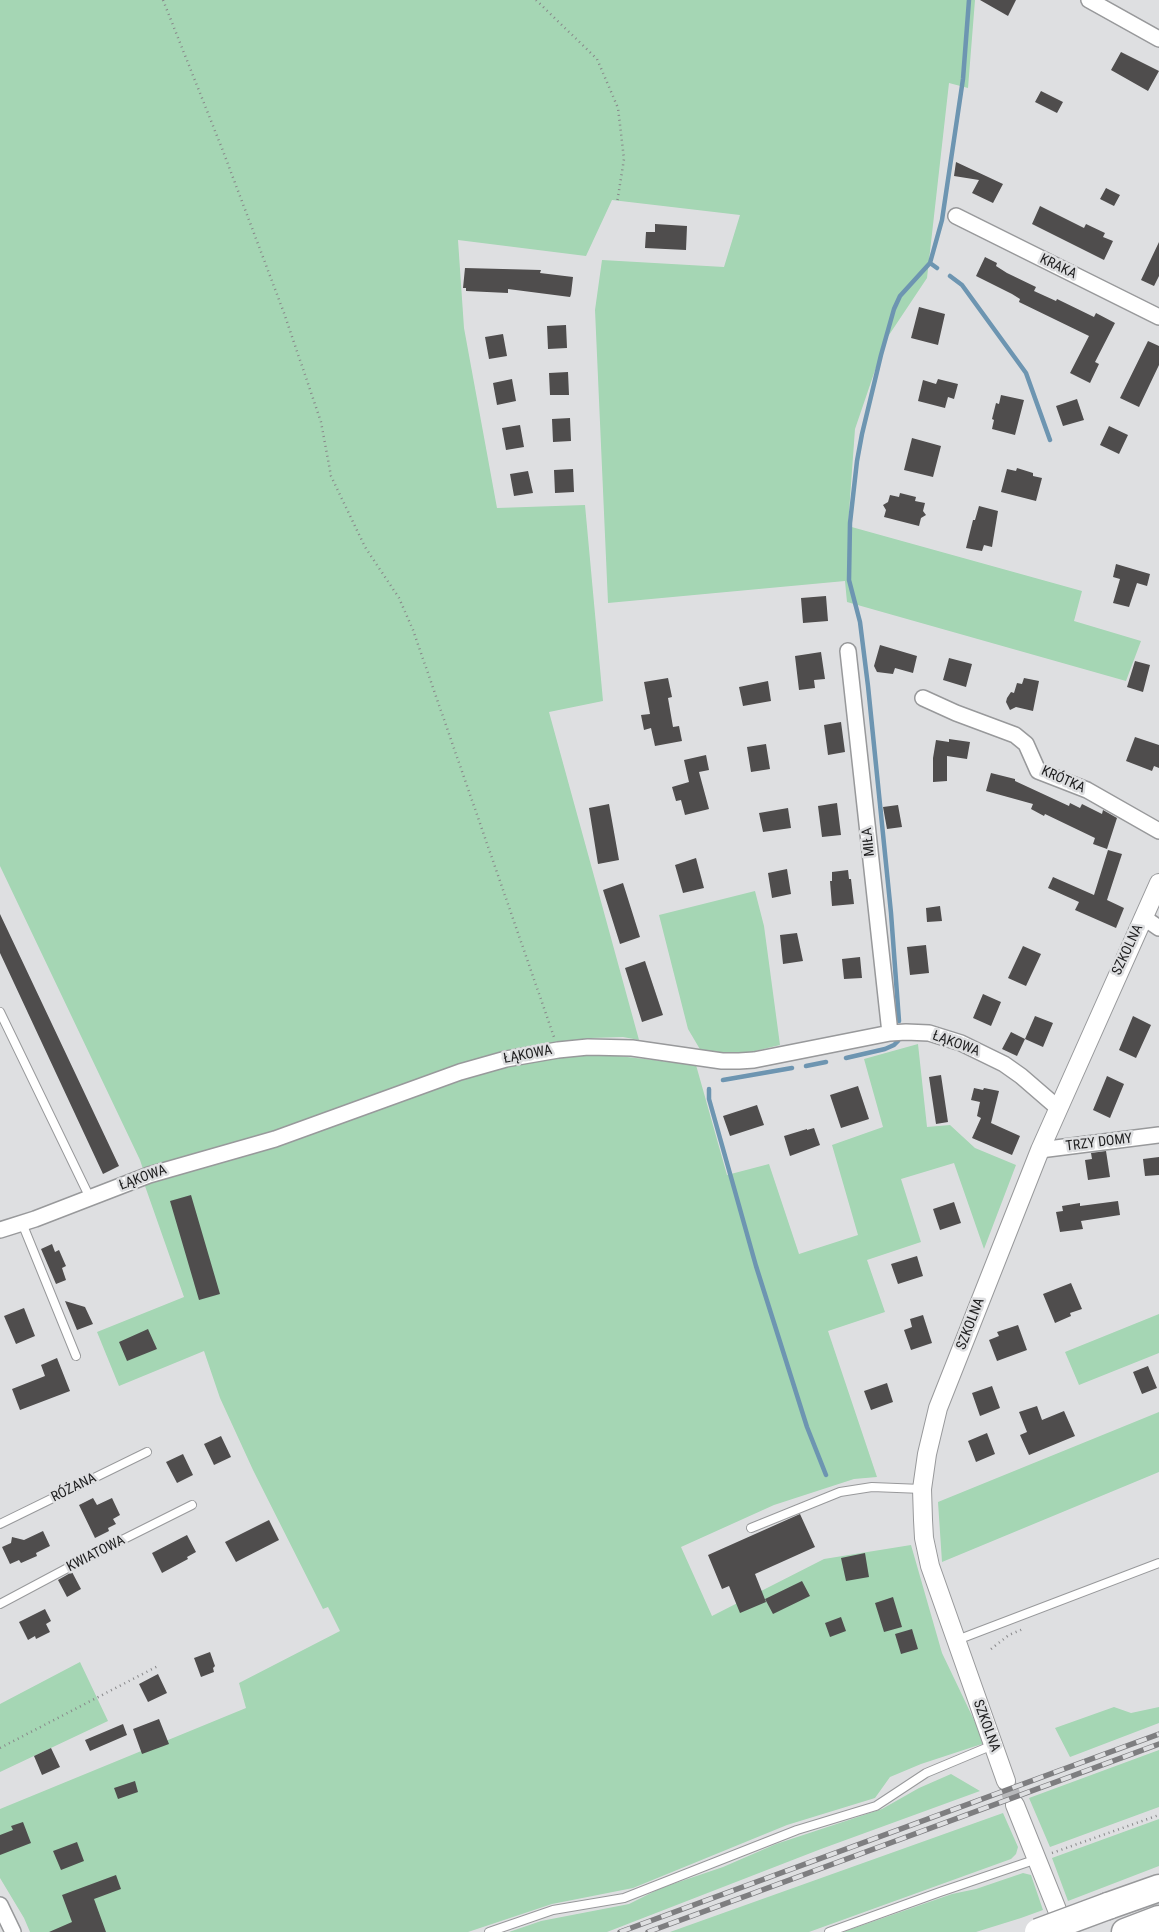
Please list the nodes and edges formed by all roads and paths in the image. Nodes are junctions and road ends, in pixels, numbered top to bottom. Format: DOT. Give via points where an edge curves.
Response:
graph roads {
  1 [pos="163,0"];
  2 [pos="536,0"];
  3 [pos="1089,0"];
  4 [pos="1159,39"];
  5 [pos="617,203"];
  6 [pos="956,216"];
  7 [pos="1159,317"];
  8 [pos="848,650"];
  9 [pos="923,698"];
  10 [pos="1159,831"];
  11 [pos="1159,883"];
  12 [pos="1144,918"];
  13 [pos="1159,928"];
  14 [pos="0,1012"];
  15 [pos="890,1033"];
  16 [pos="558,1050"];
  17 [pos="1058,1108"];
  18 [pos="1159,1135"];
  19 [pos="1040,1150"];
  20 [pos="90,1198"];
  21 [pos="22,1224"];
  22 [pos="0,1230"];
  23 [pos="76,1356"];
  24 [pos="147,1452"];
  25 [pos="922,1490"];
  26 [pos="192,1506"];
  27 [pos="0,1524"];
  28 [pos="750,1528"];
  29 [pos="1159,1563"];
  30 [pos="0,1604"];
  31 [pos="955,1641"];
  32 [pos="158,1666"];
  33 [pos="993,1745"];
  34 [pos="0,1748"];
  35 [pos="1006,1781"];
  36 [pos="1015,1805"];
  37 [pos="1159,1814"];
  38 [pos="1037,1859"];
  39 [pos="1159,1888"];
  40 [pos="0,1905"];
  41 [pos="1159,1919"];
  42 [pos="13,1932"];
  43 [pos="489,1932"];
  44 [pos="829,1932"];
  45 [pos="1038,1932"];
  46 [pos="1066,1932"];
  47 [pos="1125,1932"];
  1 -- 16 [label="path" via="284,313 321,422 332,476 365,547 399,598 413,630"];
  2 -- 5 [label="path" via="597,59 618,108 624,159"];
  3 -- 4 [label="street"];
  6 -- 7 [label="street, KRAKA"];
  8 -- 15 [label="street, MIŁA"];
  9 -- 10 [label="street, KRÓTKA" via="1015,735 1026,744 1038,771 1087,790"];
  11 -- 12 [label="street, SZKOLNA"];
  12 -- 13 [label="street"];
  12 -- 17 [label="street, SZKOLNA"];
  14 -- 20 [label="lane"];
  15 -- 16 [label="street, ŁĄKOWA" via="740,1061 632,1048"];
  15 -- 17 [label="street, ŁĄKOWA" via="929,1033 961,1043 1004,1064"];
  16 -- 20 [label="street, ŁĄKOWA" via="468,1070 256,1145 165,1169"];
  17 -- 19 [label="street, SZKOLNA"];
  18 -- 19 [label="street, TRZY DOMY"];
  19 -- 25 [label="street, SZKOLNA" via="938,1408 926,1454"];
  20 -- 21 [label="street, ŁĄKOWA"];
  21 -- 22 [label="street, ŁĄKOWA"];
  21 -- 23 [label="lane"];
  24 -- 27 [label="lane, RÓŻANA"];
  25 -- 28 [label="lane" via="872,1487 840,1492"];
  25 -- 31 [label="street, SZKOLNA" via="926,1551"];
  26 -- 30 [label="lane, KWIATOWA"];
  29 -- 31 [label="lane"];
  31 -- 33 [label="street, SZKOLNA"];
  32 -- 34 [label="path"];
  33 -- 35 [label="street, SZKOLNA"];
  33 -- 43 [label="lane" via="926,1773 876,1806 797,1830 624,1898 553,1910"];
  36 -- 38 [label="street"];
  37 -- 38 [label="path"];
  38 -- 44 [label="lane"];
  38 -- 46 [label="street"];
  39 -- 45 [label="highway, bridge"];
  40 -- 42 [label="street"];
  41 -- 47 [label="highway"];
}
